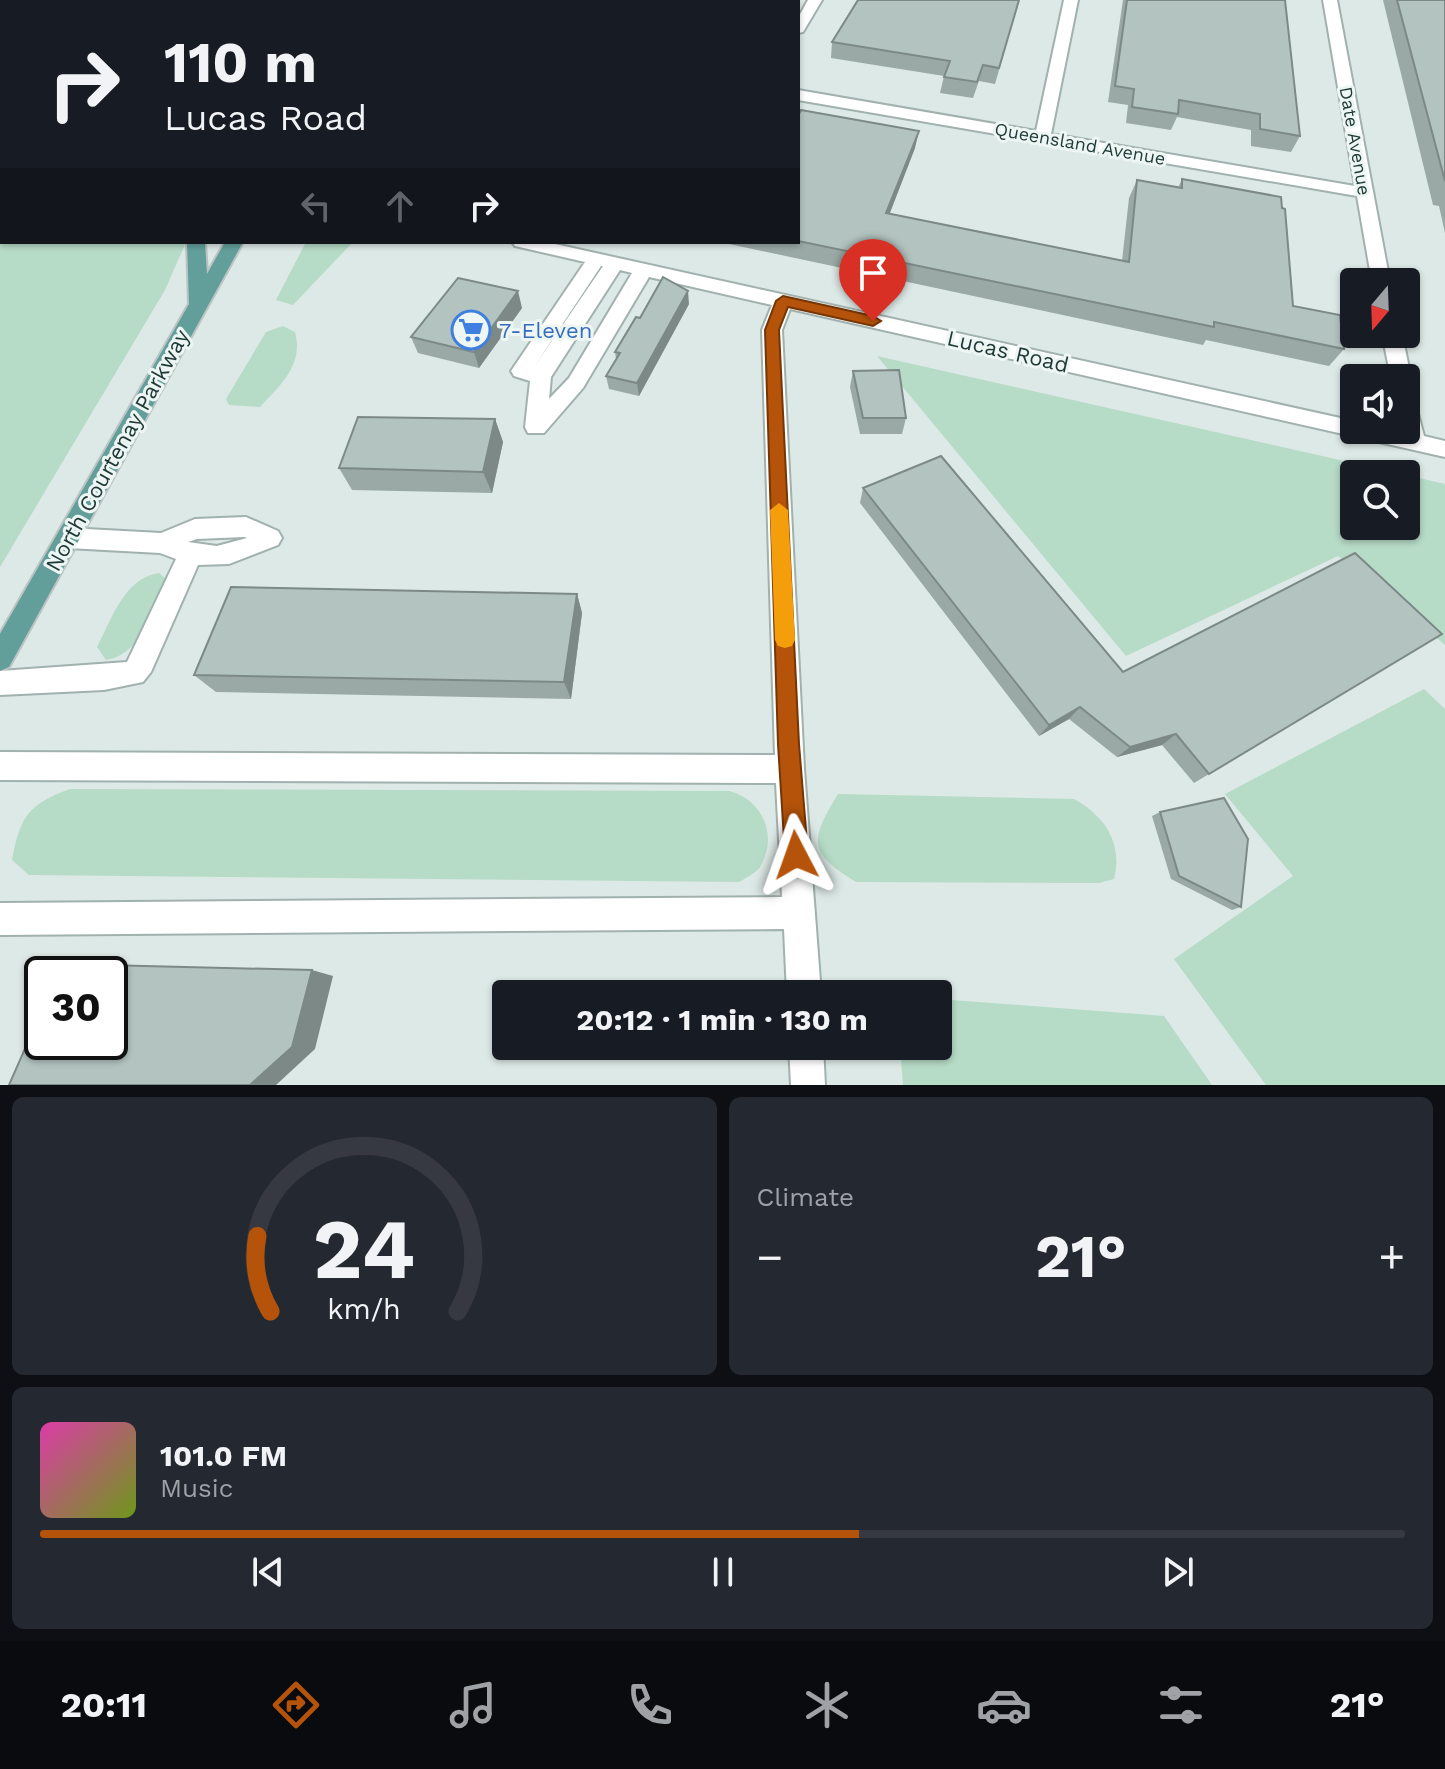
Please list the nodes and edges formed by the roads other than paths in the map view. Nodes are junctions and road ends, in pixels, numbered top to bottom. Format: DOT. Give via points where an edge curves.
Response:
graph roads {
  1 [pos="815,0"];
  2 [pos="1071,0"];
  3 [pos="1330,0"];
  4 [pos="800,26"];
  5 [pos="800,95"];
  6 [pos="1042,138"];
  7 [pos="1363,192"];
  8 [pos="196,244"];
  9 [pos="233,244"];
  10 [pos="530,244"];
  11 [pos="605,261"];
  12 [pos="1378,268"];
  13 [pos="644,269"];
  14 [pos="783,301"];
  15 [pos="199,304"];
  16 [pos="1340,426"];
  17 [pos="1420,443"];
  18 [pos="1445,449"];
  19 [pos="68,538"];
  20 [pos="162,543"];
  21 [pos="190,556"];
  22 [pos="0,659"];
  23 [pos="0,683"];
  24 [pos="0,766"];
  25 [pos="790,769"];
  26 [pos="801,913"];
  27 [pos="0,919"];
  28 [pos="803,980"];
  29 [pos="807,1060"];
  30 [pos="808,1085"];
  1 -- 4 [label="street"];
  2 -- 6 [label="street"];
  3 -- 7 [label="street, Date Avenue"];
  5 -- 6 [label="street, Queensland Avenue"];
  6 -- 7 [label="street, Queensland Avenue"];
  7 -- 12 [label="street, Date Avenue"];
  8 -- 15 [label="main road"];
  9 -- 15 [label="main road, North Courtenay Parkway"];
  10 -- 11 [label="street, Lucas Road"];
  11 -- 13 [label="street, Lucas Road"];
  11 -- 13 [label="street" via="541,376 536,427 576,383"];
  13 -- 14 [label="street, Lucas Road"];
  14 -- 16 [label="street, Lucas Road"];
  14 -- 25 [label="street" via="772,330"];
  15 -- 19 [label="main road, North Courtenay Parkway"];
  17 -- 18 [label="street, Lucas Road"];
  19 -- 20 [label="street"];
  19 -- 22 [label="main road, North Courtenay Parkway"];
  20 -- 21 [label="street"];
  20 -- 21 [label="street" via="195,529 234,527 270,538 237,554"];
  21 -- 23 [label="street" via="134,673"];
  24 -- 25 [label="street"];
  25 -- 26 [label="street"];
  26 -- 27 [label="street"];
  26 -- 28 [label="street"];
  29 -- 30 [label="street"];
}
